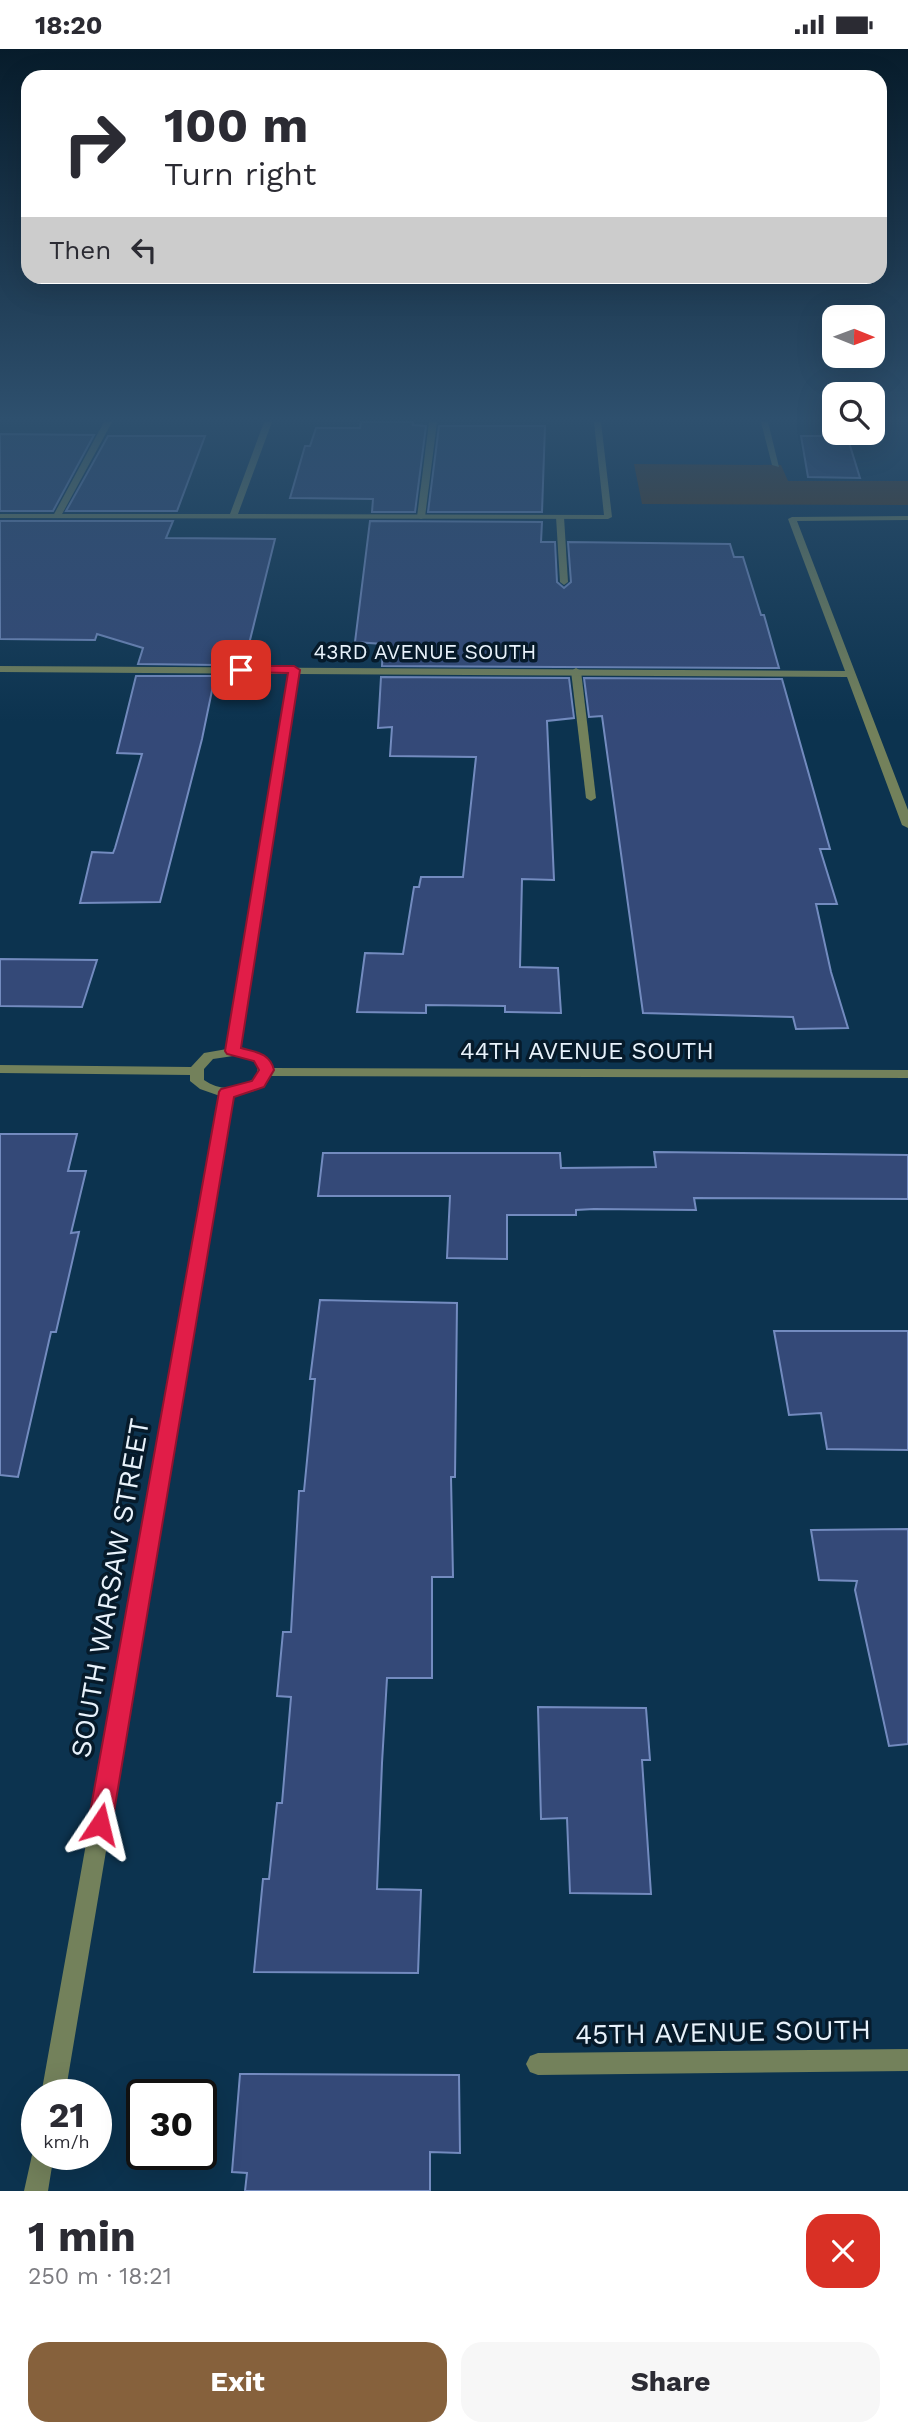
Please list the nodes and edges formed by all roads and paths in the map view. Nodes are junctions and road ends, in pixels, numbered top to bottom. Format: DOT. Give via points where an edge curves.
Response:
graph roads {
  1 [pos="560,522"];
  2 [pos="793,522"];
  3 [pos="564,582"];
  4 [pos="0,669"];
  5 [pos="294,670"];
  6 [pos="576,671"];
  7 [pos="850,674"];
  8 [pos="592,798"];
  9 [pos="908,825"];
  10 [pos="233,1051"];
  11 [pos="0,1069"];
  12 [pos="196,1071"];
  13 [pos="266,1072"];
  14 [pos="908,1074"];
  15 [pos="227,1092"];
  16 [pos="908,2060"];
  17 [pos="538,2064"];
  18 [pos="56,2079"];
  19 [pos="39,2170"];
  20 [pos="36,2191"];
  1 -- 3 [label="street"];
  2 -- 7 [label="street"];
  4 -- 5 [label="street, 43RD AVENUE SOUTH"];
  5 -- 6 [label="street, 43RD AVENUE SOUTH"];
  5 -- 10 [label="street"];
  6 -- 7 [label="street, 43RD AVENUE SOUTH"];
  6 -- 8 [label="street"];
  7 -- 9 [label="street"];
  10 -- 12 [label="street" via="209,1056"];
  10 -- 13 [label="street" via="259,1058"];
  11 -- 12 [label="street"];
  12 -- 15 [label="street" via="203,1086"];
  13 -- 14 [label="street, 44TH AVENUE SOUTH"];
  13 -- 15 [label="street" via="258,1084"];
  15 -- 18 [label="street, SOUTH WARSAW STREET"];
  16 -- 17 [label="street, 45TH AVENUE SOUTH"];
  19 -- 20 [label="street"];
}
